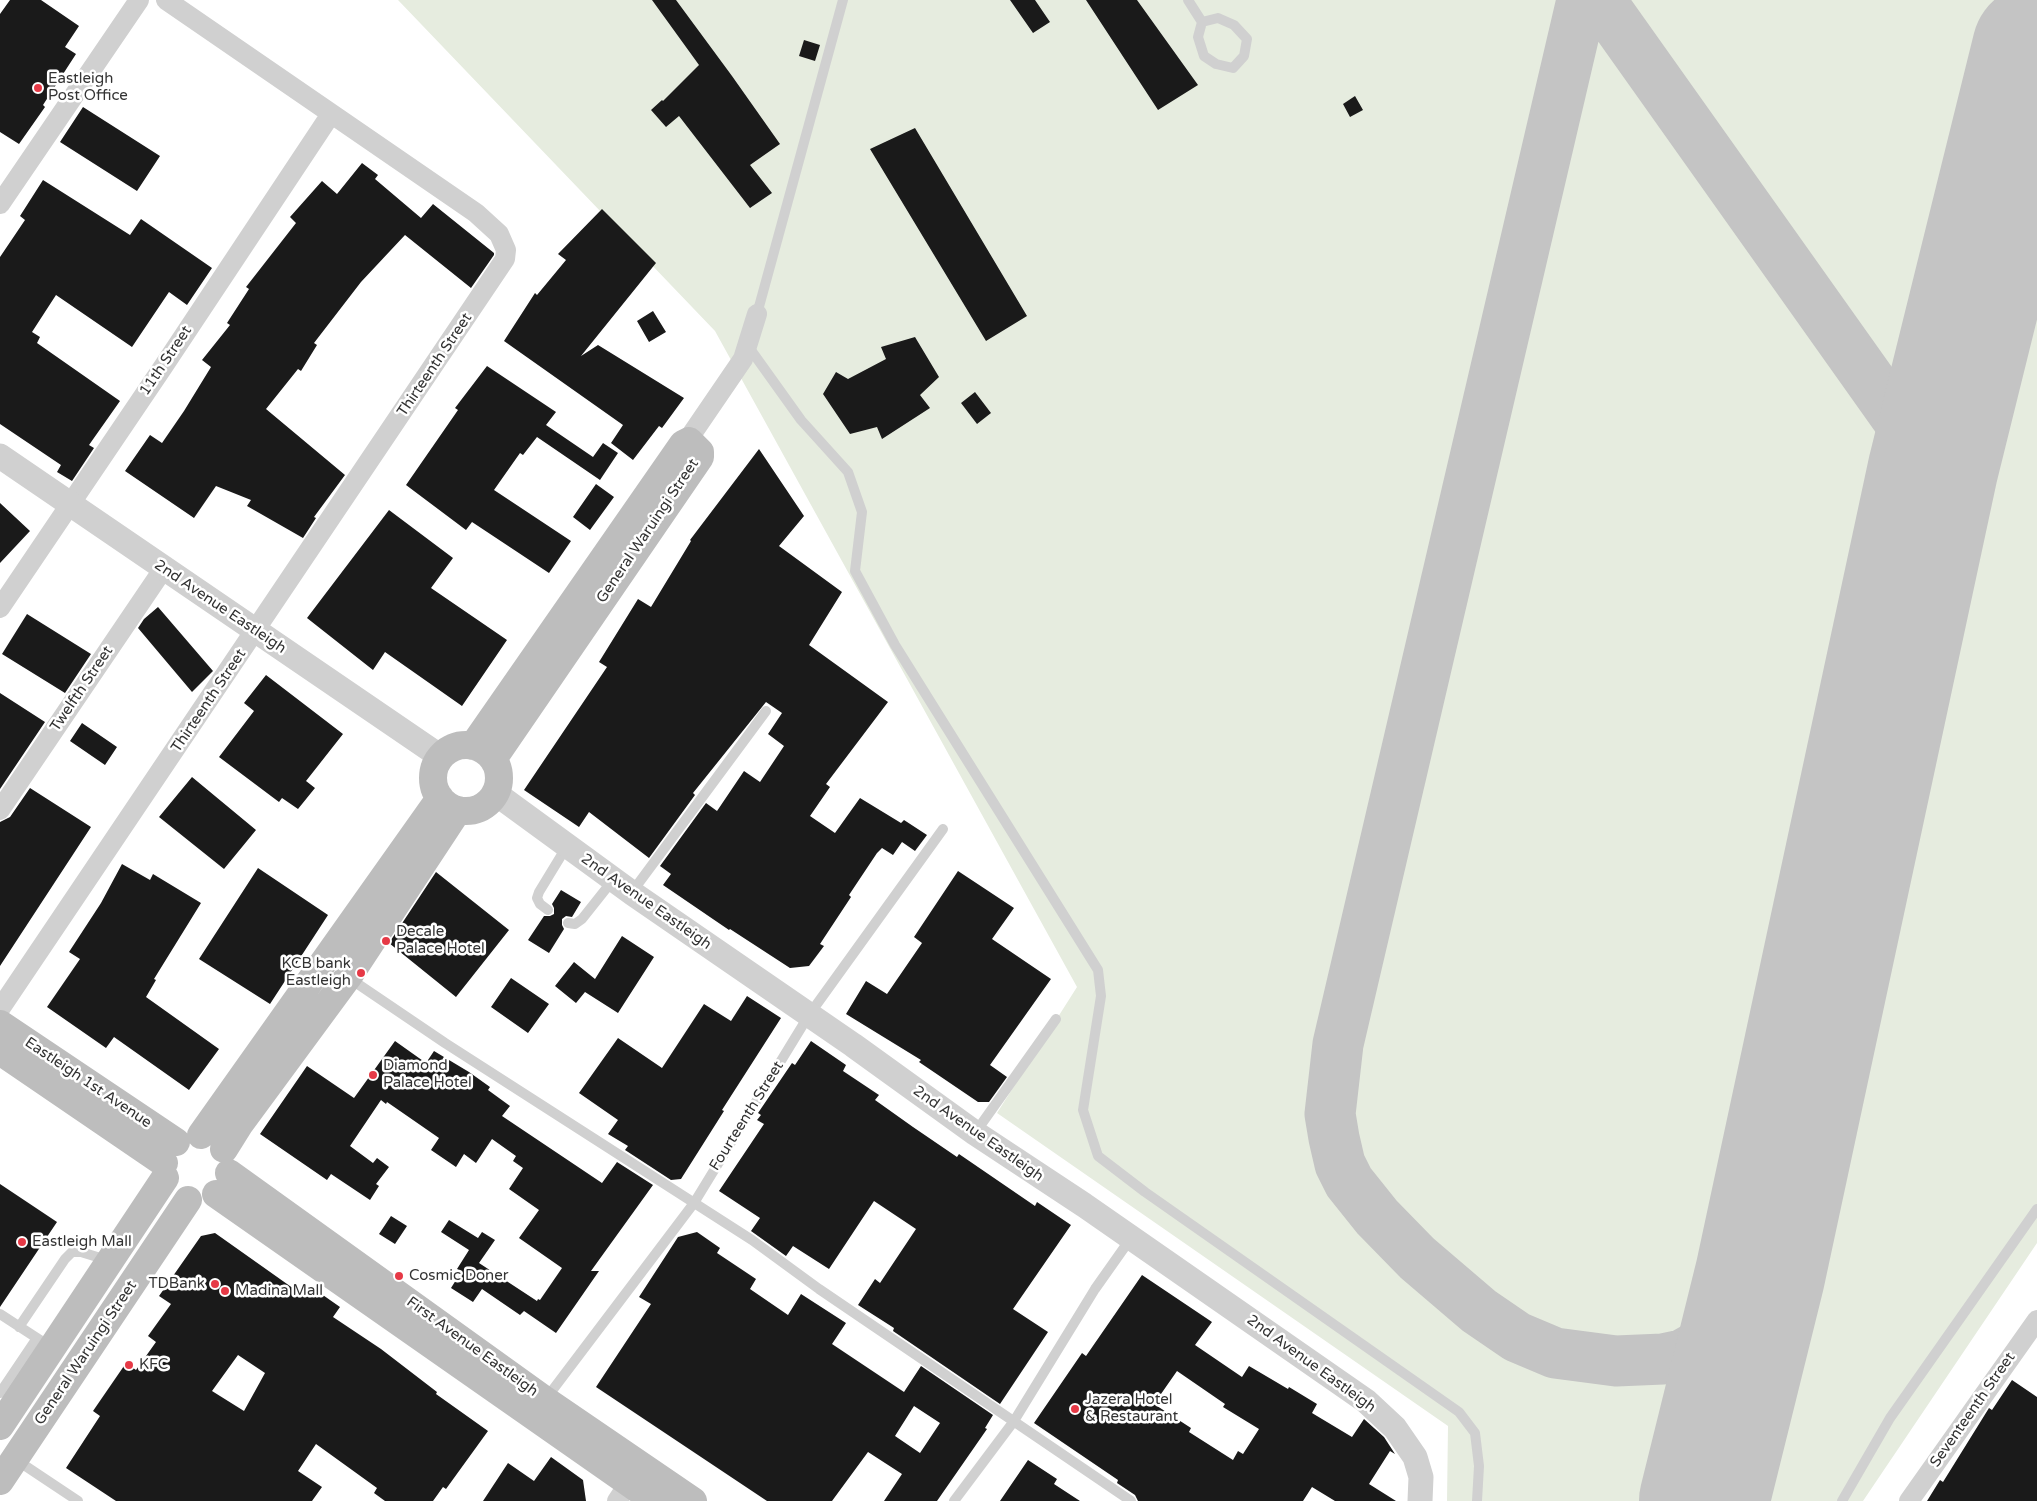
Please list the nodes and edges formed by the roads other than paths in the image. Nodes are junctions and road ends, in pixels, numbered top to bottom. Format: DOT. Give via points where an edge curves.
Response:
graph roads {
  1 [pos="139,0"];
  2 [pos="166,0"];
  3 [pos="843,0"];
  4 [pos="1188,0"];
  5 [pos="1202,22"];
  6 [pos="330,114"];
  7 [pos="0,204"];
  8 [pos="757,314"];
  9 [pos="747,345"];
  10 [pos="687,442"];
  11 [pos="0,456"];
  12 [pos="70,505"];
  13 [pos="164,568"];
  14 [pos="0,608"];
  15 [pos="256,631"];
  16 [pos="766,711"];
  17 [pos="483,753"];
  18 [pos="441,757"];
  19 [pos="495,794"];
  20 [pos="449,804"];
  21 [pos="0,810"];
  22 [pos="943,829"];
  23 [pos="567,846"];
  24 [pos="622,886"];
  25 [pos="548,910"];
  26 [pos="568,923"];
  27 [pos="348,977"];
  28 [pos="0,1009"];
  29 [pos="809,1016"];
  30 [pos="1056,1019"];
  31 [pos="0,1024"];
  32 [pos="0,1052"];
  33 [pos="975,1133"];
  34 [pos="196,1162"];
  35 [pos="694,1203"];
  36 [pos="2037,1209"];
  37 [pos="1131,1238"];
  38 [pos="109,1261"];
  39 [pos="0,1314"];
  40 [pos="2037,1320"];
  41 [pos="19,1327"];
  42 [pos="45,1343"];
  43 [pos="0,1393"];
  44 [pos="546,1400"];
  45 [pos="1014,1421"];
  46 [pos="0,1426"];
  47 [pos="7,1470"];
  48 [pos="623,1492"];
  49 [pos="78,1501"];
  50 [pos="655,1501"];
  51 [pos="693,1501"];
  52 [pos="954,1501"];
  53 [pos="1131,1501"];
  54 [pos="1420,1501"];
  55 [pos="1477,1501"];
  56 [pos="1842,1501"];
  57 [pos="1909,1501"];
  1 -- 7 [label="street"];
  2 -- 6 [label="street"];
  3 -- 8 [label="lane"];
  4 -- 5 [label="lane"];
  5 -- 5 [label="lane" via="1198,37 1204,56 1216,64 1233,68 1244,56 1246,39 1234,25 1218,18"];
  6 -- 12 [label="street, 11th Street"];
  6 -- 15 [label="street, Thirteenth Street" via="487,222 504,241 505,259"];
  8 -- 9 [label="street"];
  9 -- 10 [label="street" via="743,359"];
  9 -- 55 [label="lane" via="801,420 848,472 862,512 856,571 895,645 1098,970 1101,996 1083,1110 1098,1156 1458,1412 1476,1432 1479,1466"];
  10 -- 17 [label="main road, General Waruingi Street" via="700,452 700,457"];
  11 -- 12 [label="street, 2nd Avenue Eastleigh"];
  12 -- 13 [label="street, 2nd Avenue Eastleigh"];
  12 -- 14 [label="street, 11th Street"];
  13 -- 15 [label="street, 2nd Avenue Eastleigh"];
  13 -- 21 [label="street, Twelfth Street"];
  15 -- 18 [label="street, 2nd Avenue Eastleigh"];
  15 -- 28 [label="street, Thirteenth Street"];
  16 -- 24 [label="lane"];
  17 -- 18 [label="main road" via="456,747"];
  17 -- 19 [label="main road" via="499,776"];
  18 -- 20 [label="main road" via="433,778 435,788"];
  19 -- 20 [label="main road" via="489,802 469,811"];
  19 -- 23 [label="street, 2nd Avenue Eastleigh"];
  20 -- 27 [label="main road, General Waruingi Street"];
  20 -- 34 [label="main road, General Waruingi Street"];
  22 -- 29 [label="lane, Fourteenth Street"];
  23 -- 24 [label="street, 2nd Avenue Eastleigh"];
  23 -- 25 [label="lane" via="537,898"];
  24 -- 26 [label="lane" via="576,924"];
  24 -- 29 [label="street, 2nd Avenue Eastleigh"];
  27 -- 34 [label="main road, General Waruingi Street" via="239,1125"];
  27 -- 35 [label="lane"];
  29 -- 33 [label="street, 2nd Avenue Eastleigh"];
  29 -- 35 [label="lane, Fourteenth Street"];
  30 -- 33 [label="lane"];
  31 -- 34 [label="main road, Eastleigh 1st Avenue"];
  32 -- 34 [label="main road, Eastleigh 1st Avenue"];
  33 -- 37 [label="street, 2nd Avenue Eastleigh"];
  34 -- 38 [label="main road, General Waruingi Street"];
  34 -- 44 [label="main road, First Avenue Eastleigh"];
  34 -- 47 [label="main road, General Waruingi Street" via="198,1201 188,1200"];
  34 -- 48 [label="main road, First Avenue Eastleigh"];
  35 -- 44 [label="lane, Fourteenth Street"];
  35 -- 45 [label="lane"];
  36 -- 56 [label="lane" via="1890,1418"];
  37 -- 45 [label="lane" via="1095,1289"];
  37 -- 54 [label="street, 2nd Avenue Eastleigh" via="1366,1401 1395,1428 1415,1456 1421,1477"];
  38 -- 41 [label="lane" via="72,1252"];
  38 -- 42 [label="main road, General Waruingi Street"];
  39 -- 41 [label="lane"];
  40 -- 57 [label="street, Seventeenth Street"];
  41 -- 42 [label="lane"];
  42 -- 43 [label="lane"];
  42 -- 46 [label="main road, General Waruingi Street"];
  44 -- 51 [label="main road, First Avenue Eastleigh"];
  45 -- 52 [label="lane"];
  45 -- 53 [label="lane"];
  47 -- 49 [label="lane"];
  48 -- 50 [label="main road, First Avenue Eastleigh"];
}
